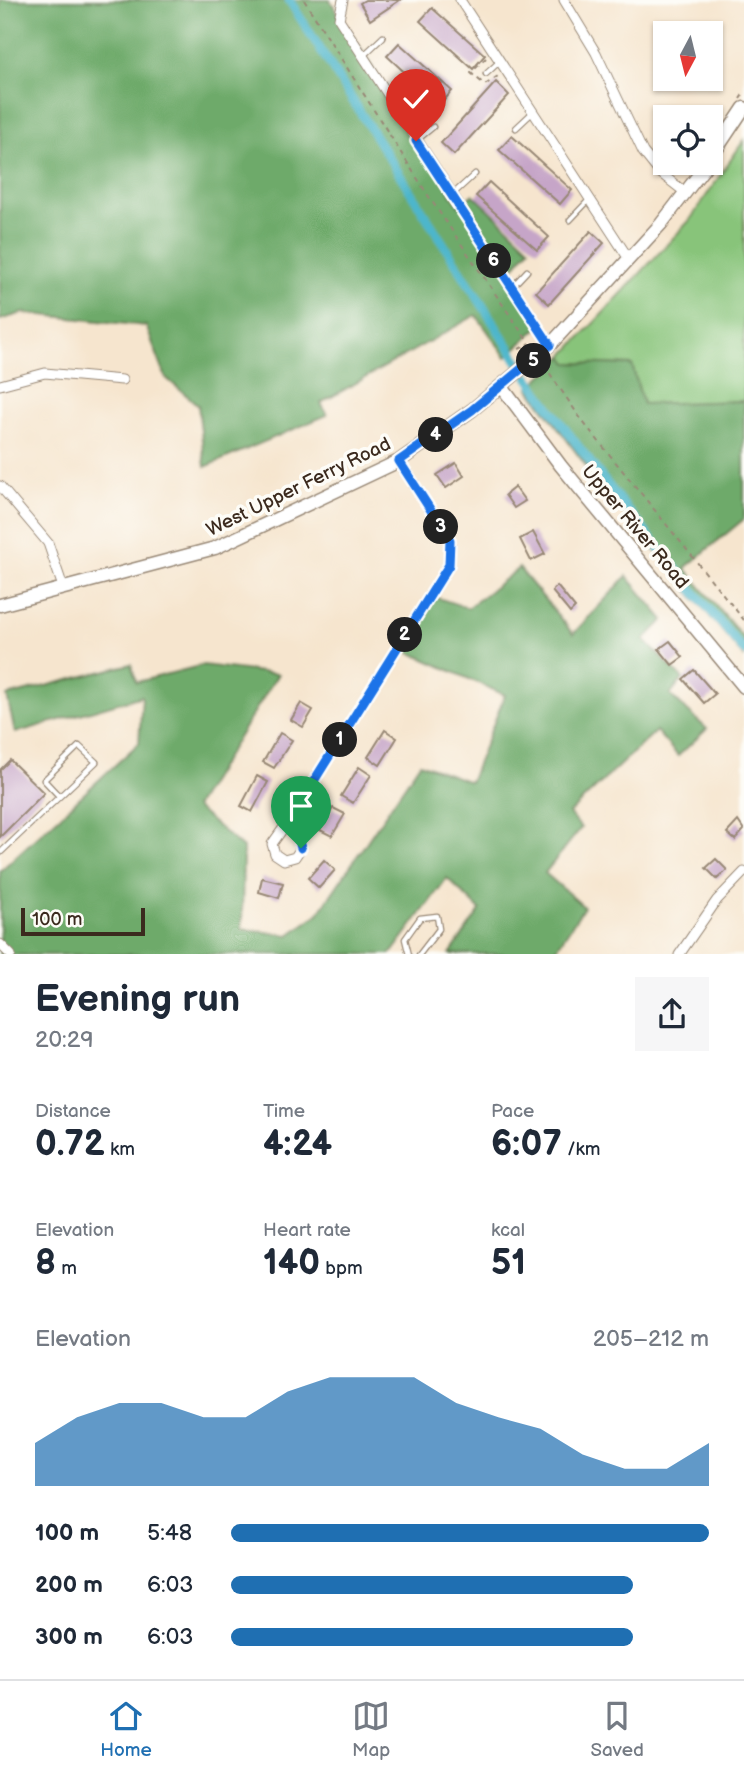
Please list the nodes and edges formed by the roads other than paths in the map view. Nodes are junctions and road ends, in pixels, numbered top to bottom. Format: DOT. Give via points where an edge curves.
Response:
graph roads {
  1 [pos="344,0"];
  2 [pos="460,0"];
  3 [pos="564,0"];
  4 [pos="383,37"];
  5 [pos="363,55"];
  6 [pos="500,61"];
  7 [pos="486,74"];
  8 [pos="744,108"];
  9 [pos="533,112"];
  10 [pos="433,127"];
  11 [pos="516,128"];
  12 [pos="723,140"];
  13 [pos="416,141"];
  14 [pos="475,174"];
  15 [pos="699,175"];
  16 [pos="687,192"];
  17 [pos="452,196"];
  18 [pos="590,199"];
  19 [pos="570,220"];
  20 [pos="629,260"];
  21 [pos="527,271"];
  22 [pos="511,288"];
  23 [pos="550,345"];
  24 [pos="122,380"];
  25 [pos="0,385"];
  26 [pos="502,387"];
  27 [pos="399,461"];
  28 [pos="0,486"];
  29 [pos="63,587"];
  30 [pos="0,605"];
  31 [pos="744,687"];
  32 [pos="59,796"];
  33 [pos="292,816"];
  34 [pos="0,853"];
  35 [pos="744,872"];
  36 [pos="0,944"];
  37 [pos="11,954"];
  38 [pos="409,954"];
  39 [pos="419,954"];
  40 [pos="679,954"];
  1 -- 5 [label="street" via="339,19"];
  2 -- 6 [label="street"];
  3 -- 16 [label="street" via="596,53 643,152 659,172"];
  4 -- 5 [label="lane"];
  5 -- 13 [label="street"];
  6 -- 7 [label="lane"];
  6 -- 9 [label="street"];
  8 -- 12 [label="main road, West Upper Ferry Road"];
  9 -- 11 [label="lane"];
  9 -- 18 [label="street"];
  10 -- 13 [label="lane"];
  13 -- 17 [label="street"];
  14 -- 17 [label="lane"];
  15 -- 16 [label="main road, West Upper Ferry Road"];
  16 -- 20 [label="main road, West Upper Ferry Road"];
  17 -- 22 [label="street"];
  18 -- 19 [label="lane"];
  18 -- 20 [label="street"];
  20 -- 23 [label="main road, West Upper Ferry Road"];
  21 -- 22 [label="lane"];
  22 -- 23 [label="street"];
  23 -- 26 [label="main road, West Upper Ferry Road" via="537,366"];
  24 -- 25 [label="street" via="45,373"];
  26 -- 27 [label="main road, West Upper Ferry Road"];
  26 -- 31 [label="main road, Upper River Road" via="561,467"];
  27 -- 29 [label="main road, West Upper Ferry Road" via="215,548"];
  27 -- 33 [label="street" via="450,540 449,565"];
  28 -- 29 [label="street" via="48,543"];
  29 -- 30 [label="main road, West Upper Ferry Road"];
  32 -- 32 [label="lane" via="96,762 79,746 44,780"];
  32 -- 34 [label="lane"];
  33 -- 33 [label="street" via="272,844 275,855 284,860 295,857 301,848"];
  35 -- 40 [label="street" via="717,900"];
  36 -- 37 [label="street"];
  38 -- 39 [label="lane" via="405,939 420,918 437,916 439,929"];
}
